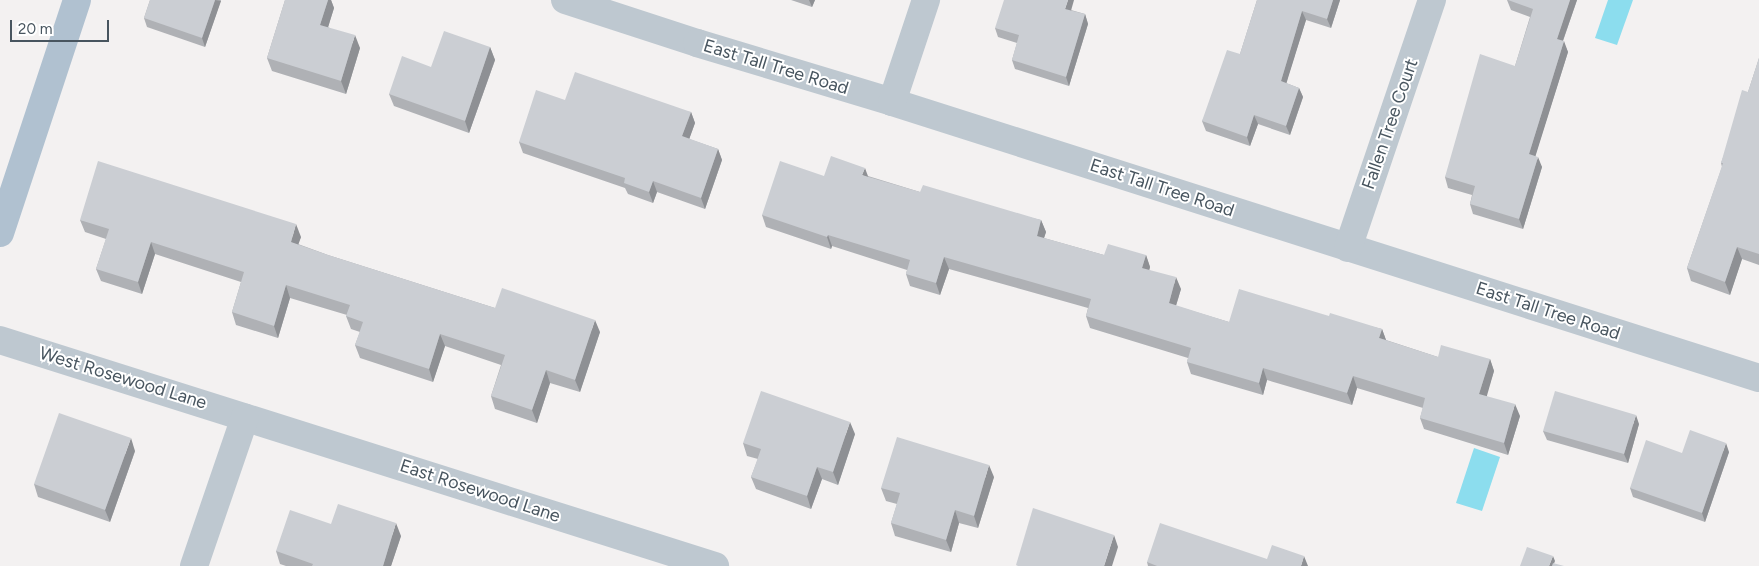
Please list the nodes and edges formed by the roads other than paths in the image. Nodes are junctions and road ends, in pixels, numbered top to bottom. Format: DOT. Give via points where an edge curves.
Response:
graph roads {
  1 [pos="77,0"];
  2 [pos="565,0"];
  3 [pos="926,0"];
  4 [pos="1432,0"];
  5 [pos="892,102"];
  6 [pos="0,233"];
  7 [pos="1348,248"];
  8 [pos="0,340"];
  9 [pos="1759,378"];
  10 [pos="245,417"];
  11 [pos="194,566"];
  12 [pos="714,566"];
  1 -- 6 [label="main road"];
  2 -- 5 [label="street, East Tall Tree Road"];
  3 -- 5 [label="street"];
  4 -- 7 [label="street, Fallen Tree Court"];
  5 -- 7 [label="street, East Tall Tree Road"];
  7 -- 9 [label="street, East Tall Tree Road"];
  8 -- 10 [label="street, West Rosewood Lane"];
  10 -- 11 [label="street"];
  10 -- 12 [label="street, East Rosewood Lane"];
}
